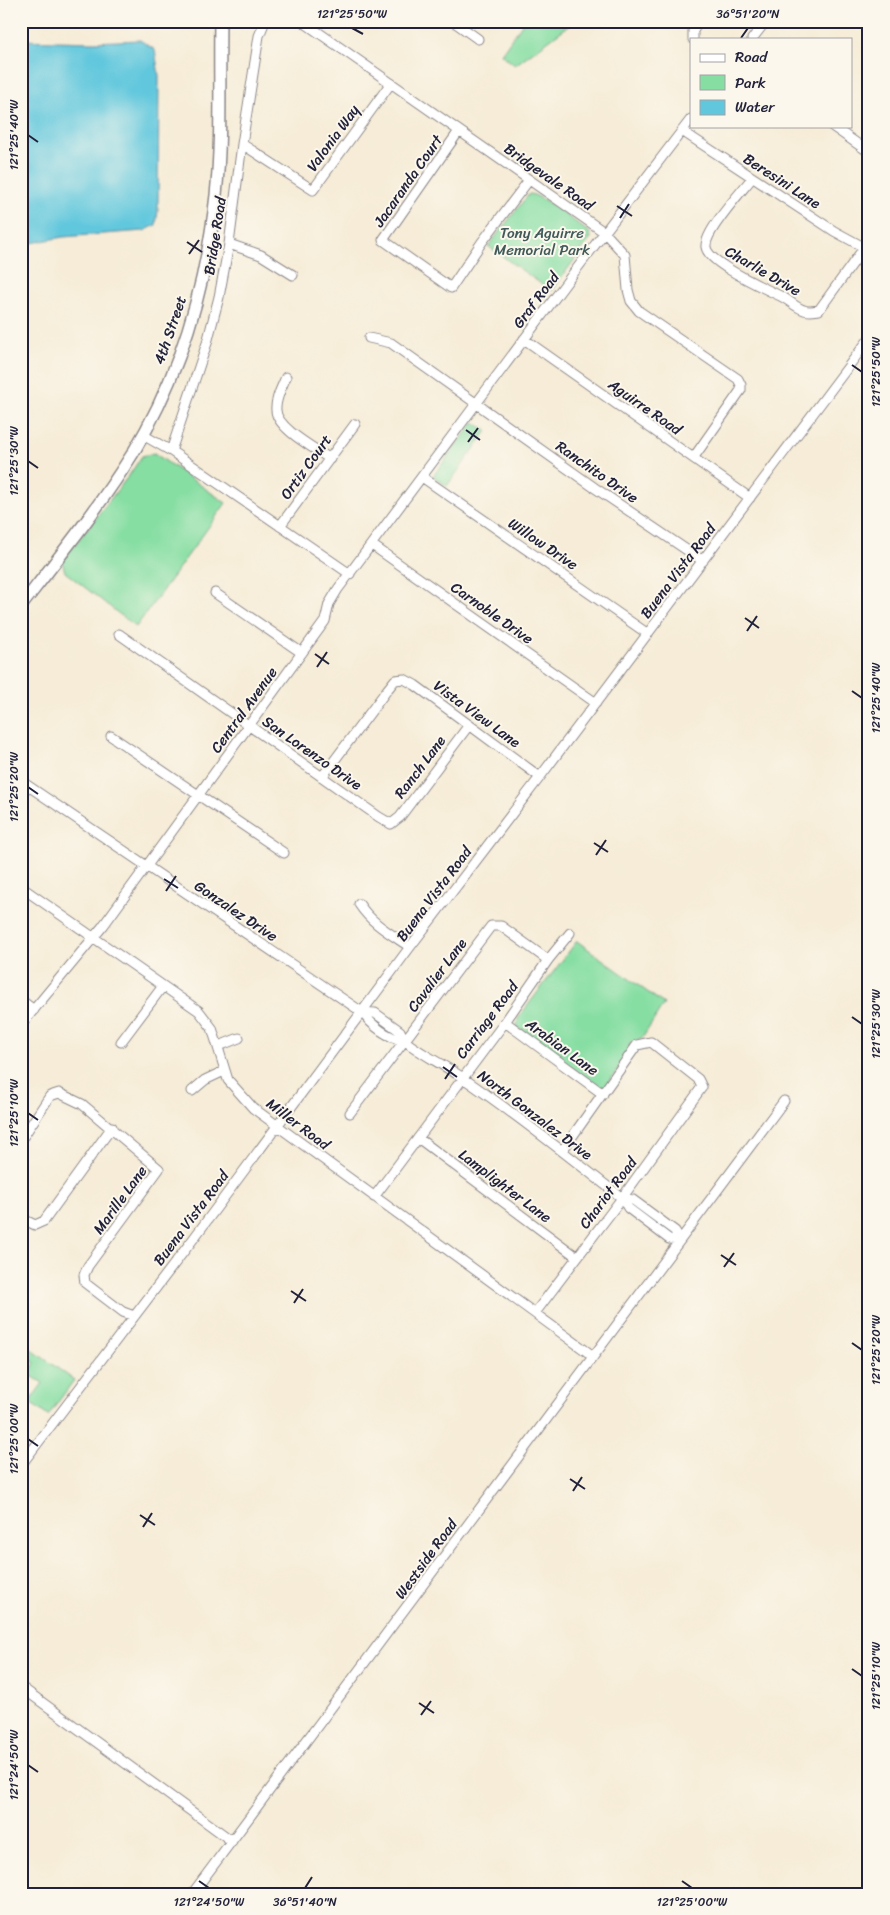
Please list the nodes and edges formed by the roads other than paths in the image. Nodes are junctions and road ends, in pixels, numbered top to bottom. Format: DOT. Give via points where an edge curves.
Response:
graph roads {
  1 [pos="220,21"];
  2 [pos="265,21"];
  3 [pos="302,21"];
  4 [pos="453,21"];
  5 [pos="699,21"];
  6 [pos="762,26"];
  7 [pos="693,38"];
  8 [pos="753,38"];
  9 [pos="478,39"];
  10 [pos="391,83"];
  11 [pos="690,120"];
  12 [pos="835,128"];
  13 [pos="682,130"];
  14 [pos="459,131"];
  15 [pos="242,144"];
  16 [pos="869,152"];
  17 [pos="752,178"];
  18 [pos="529,180"];
  19 [pos="604,232"];
  20 [pos="229,244"];
  21 [pos="867,246"];
  22 [pos="293,275"];
  23 [pos="370,338"];
  24 [pos="524,339"];
  25 [pos="869,339"];
  26 [pos="286,377"];
  27 [pos="476,403"];
  28 [pos="355,424"];
  29 [pos="143,434"];
  30 [pos="171,451"];
  31 [pos="694,458"];
  32 [pos="330,459"];
  33 [pos="422,477"];
  34 [pos="750,498"];
  35 [pos="280,526"];
  36 [pos="372,545"];
  37 [pos="703,561"];
  38 [pos="350,574"];
  39 [pos="215,593"];
  40 [pos="21,606"];
  41 [pos="119,634"];
  42 [pos="648,634"];
  43 [pos="302,653"];
  44 [pos="596,704"];
  45 [pos="469,725"];
  46 [pos="249,726"];
  47 [pos="111,736"];
  48 [pos="322,777"];
  49 [pos="540,777"];
  50 [pos="21,781"];
  51 [pos="198,794"];
  52 [pos="391,824"];
  53 [pos="284,853"];
  54 [pos="146,866"];
  55 [pos="21,887"];
  56 [pos="359,904"];
  57 [pos="570,933"];
  58 [pos="93,937"];
  59 [pos="410,947"];
  60 [pos="548,960"];
  61 [pos="163,986"];
  62 [pos="21,1000"];
  63 [pos="34,1010"];
  64 [pos="362,1012"];
  65 [pos="505,1022"];
  66 [pos="21,1025"];
  67 [pos="239,1038"];
  68 [pos="405,1041"];
  69 [pos="120,1042"];
  70 [pos="219,1046"];
  71 [pos="224,1072"];
  72 [pos="462,1077"];
  73 [pos="192,1091"];
  74 [pos="603,1094"];
  75 [pos="784,1101"];
  76 [pos="350,1113"];
  77 [pos="277,1126"];
  78 [pos="112,1127"];
  79 [pos="418,1138"];
  80 [pos="21,1140"];
  81 [pos="562,1151"];
  82 [pos="374,1197"];
  83 [pos="622,1198"];
  84 [pos="21,1218"];
  85 [pos="680,1240"];
  86 [pos="577,1257"];
  87 [pos="534,1313"];
  88 [pos="134,1316"];
  89 [pos="592,1358"];
  90 [pos="21,1465"];
  91 [pos="21,1688"];
  92 [pos="232,1842"];
  93 [pos="192,1894"];
  1 -- 29 [label="main road, 4th Street" via="216,194 205,263 193,314 174,368"];
  2 -- 15 [label="street, Bridge Road" via="259,36"];
  3 -- 10 [label="street, Bridgevale Road"];
  4 -- 9 [label="street"];
  5 -- 7 [label="street"];
  6 -- 8 [label="street"];
  10 -- 14 [label="street, Bridgevale Road"];
  10 -- 15 [label="street, Valonia Way" via="313,190"];
  11 -- 13 [label="street, Graf Road"];
  12 -- 16 [label="street"];
  13 -- 17 [label="street, Beresini Lane"];
  13 -- 19 [label="street, Graf Road"];
  14 -- 18 [label="street, Bridgevale Road"];
  14 -- 18 [label="street, Jacaranda Court" via="383,240 451,288"];
  15 -- 20 [label="street, Bridge Road"];
  17 -- 21 [label="street, Beresini Lane" via="834,231"];
  17 -- 21 [label="street, Charlie Drive" via="715,224 706,247 709,256 741,277 810,312 818,310"];
  18 -- 19 [label="street, Bridgevale Road"];
  19 -- 24 [label="street, Graf Road"];
  19 -- 31 [label="street, Bridgevale Road" via="625,255 628,290 639,311 741,384 741,390"];
  20 -- 22 [label="street" via="261,255"];
  20 -- 30 [label="street, Bridge Road" via="208,344"];
  23 -- 27 [label="street, Ranchito Drive" via="391,343"];
  24 -- 27 [label="street, Graf Road"];
  24 -- 31 [label="street, Aguirre Road"];
  25 -- 34 [label="street, Buena Vista Road"];
  26 -- 32 [label="street" via="276,407 278,419"];
  27 -- 33 [label="street, Central Avenue"];
  27 -- 37 [label="street, Ranchito Drive"];
  28 -- 32 [label="street, Ortiz Court"];
  29 -- 30 [label="street"];
  29 -- 40 [label="main road, 4th Street" via="86,521"];
  30 -- 35 [label="street"];
  31 -- 34 [label="street, Aguirre Road"];
  32 -- 35 [label="street, Ortiz Court"];
  33 -- 36 [label="street, Central Avenue"];
  33 -- 42 [label="street, Willow Drive"];
  34 -- 37 [label="street, Buena Vista Road"];
  35 -- 38 [label="street"];
  36 -- 38 [label="street, Central Avenue"];
  36 -- 44 [label="street, Carnoble Drive"];
  37 -- 42 [label="street, Buena Vista Road"];
  38 -- 43 [label="street, Central Avenue" via="330,601 325,621"];
  39 -- 43 [label="street"];
  41 -- 46 [label="street, San Lorenzo Drive"];
  42 -- 44 [label="street, Buena Vista Road"];
  43 -- 46 [label="street, Central Avenue"];
  44 -- 49 [label="street, Buena Vista Road"];
  45 -- 48 [label="street, Vista View Lane" via="415,685 396,680"];
  45 -- 49 [label="street, Vista View Lane"];
  45 -- 52 [label="street, Ranch Lane" via="400,817"];
  46 -- 48 [label="street, San Lorenzo Drive"];
  46 -- 51 [label="street, Central Avenue"];
  47 -- 51 [label="street"];
  48 -- 52 [label="street, San Lorenzo Drive"];
  49 -- 59 [label="street, Buena Vista Road"];
  50 -- 54 [label="street, Gonzalez Drive"];
  51 -- 53 [label="street"];
  51 -- 54 [label="street, Central Avenue"];
  54 -- 58 [label="street, Central Avenue"];
  54 -- 64 [label="street, Gonzalez Drive"];
  55 -- 58 [label="street, Miller Road"];
  56 -- 59 [label="street" via="367,917"];
  57 -- 60 [label="street, Carriage Road"];
  58 -- 61 [label="street, Miller Road"];
  58 -- 63 [label="street, Central Avenue"];
  59 -- 64 [label="street, Buena Vista Road"];
  60 -- 65 [label="street, Carriage Road"];
  60 -- 68 [label="street, Cavalier Lane" via="501,926 491,926"];
  61 -- 69 [label="street"];
  61 -- 70 [label="street, Miller Road" via="205,1017"];
  62 -- 63 [label="street"];
  63 -- 66 [label="street, Central Avenue"];
  64 -- 68 [label="street, North Gonzalez Drive" via="394,1039"];
  64 -- 77 [label="street, Buena Vista Road"];
  65 -- 72 [label="street, Carriage Road"];
  65 -- 74 [label="street, Arabian Lane"];
  67 -- 70 [label="street"];
  68 -- 72 [label="street, North Gonzalez Drive"];
  68 -- 76 [label="street, Cavalier Lane"];
  70 -- 71 [label="street, Miller Road"];
  71 -- 73 [label="street" via="205,1080"];
  71 -- 77 [label="street, Miller Road" via="241,1097"];
  72 -- 79 [label="street, Carriage Road"];
  72 -- 81 [label="street, North Gonzalez Drive"];
  74 -- 81 [label="street"];
  74 -- 83 [label="street, Chariot Road" via="638,1045 651,1042 698,1079 702,1088"];
  75 -- 85 [label="street, Westside Road"];
  77 -- 82 [label="street, Miller Road"];
  77 -- 88 [label="street, Buena Vista Road"];
  78 -- 80 [label="street, Marille Lane" via="82,1104 59,1093 50,1096"];
  78 -- 84 [label="street" via="44,1221 35,1225"];
  78 -- 88 [label="street, Marille Lane" via="160,1169 84,1275 85,1283 123,1312"];
  79 -- 82 [label="street, Carriage Road"];
  79 -- 86 [label="street, Lamplighter Lane"];
  81 -- 83 [label="street, North Gonzalez Drive"];
  82 -- 87 [label="street, Miller Road"];
  83 -- 85 [label="street, North Gonzalez Drive" via="634,1200 676,1231"];
  83 -- 86 [label="street, Chariot Road"];
  85 -- 89 [label="street, Westside Road"];
  86 -- 87 [label="street, Chariot Road"];
  87 -- 89 [label="street, Miller Road" via="590,1353"];
  88 -- 90 [label="street, Buena Vista Road"];
  89 -- 92 [label="street, Westside Road"];
  91 -- 92 [label="street"];
  92 -- 93 [label="street, Westside Road"];
}
